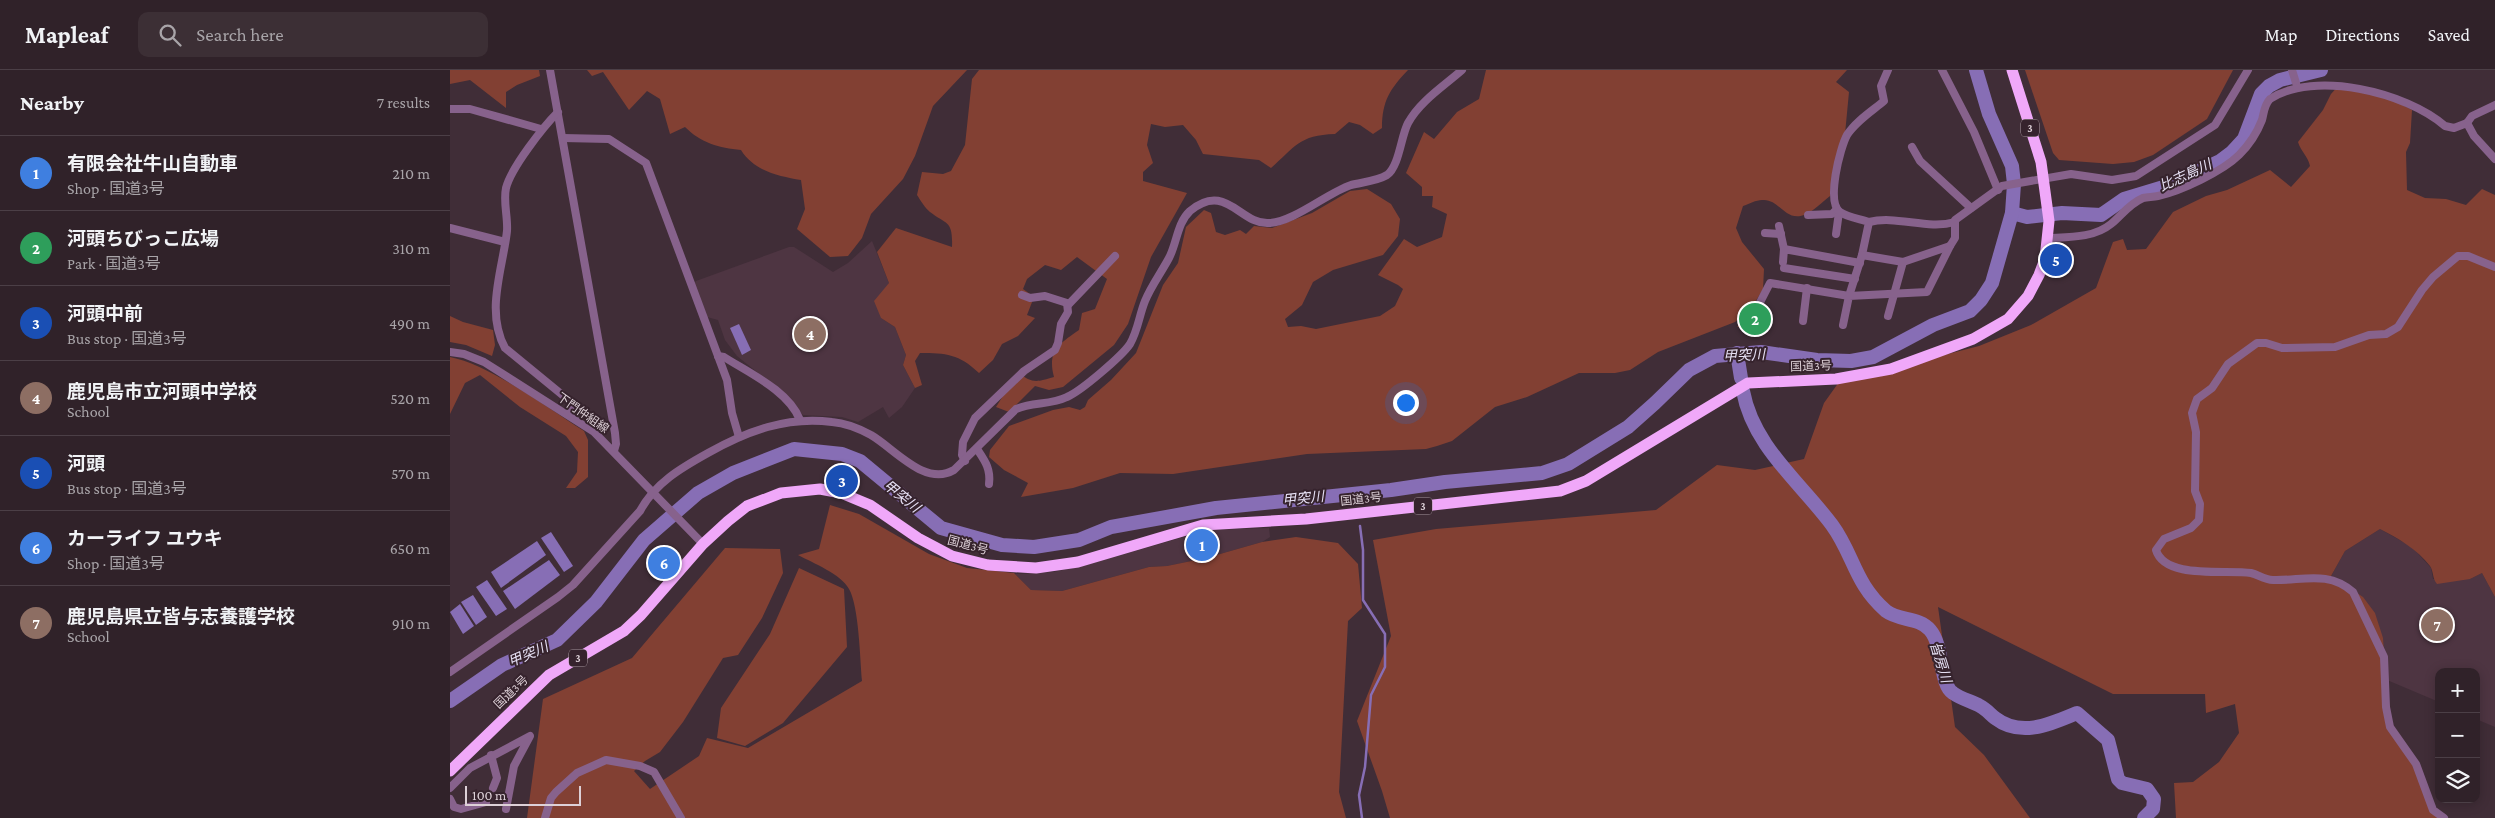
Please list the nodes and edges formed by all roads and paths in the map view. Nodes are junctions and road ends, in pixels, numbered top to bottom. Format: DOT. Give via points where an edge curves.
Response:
graph roads {
  1 [pos="550,70"];
  2 [pos="1462,70"];
  3 [pos="1888,70"];
  4 [pos="1942,70"];
  5 [pos="2012,70"];
  6 [pos="2248,70"];
  7 [pos="2292,70"];
  8 [pos="2296,83"];
  9 [pos="2495,105"];
  10 [pos="450,109"];
  11 [pos="558,112"];
  12 [pos="2466,123"];
  13 [pos="541,129"];
  14 [pos="563,138"];
  15 [pos="1912,147"];
  16 [pos="2495,159"];
  17 [pos="2039,180"];
  18 [pos="2000,188"];
  19 [pos="1971,208"];
  20 [pos="1838,210"];
  21 [pos="1808,216"];
  22 [pos="1869,222"];
  23 [pos="1955,222"];
  24 [pos="450,228"];
  25 [pos="1765,233"];
  26 [pos="1836,234"];
  27 [pos="2049,238"];
  28 [pos="505,242"];
  29 [pos="1950,246"];
  30 [pos="1784,249"];
  31 [pos="1115,256"];
  32 [pos="1861,259"];
  33 [pos="1903,262"];
  34 [pos="2495,267"];
  35 [pos="1855,279"];
  36 [pos="1807,288"];
  37 [pos="1894,294"];
  38 [pos="1022,295"];
  39 [pos="1849,296"];
  40 [pos="1068,305"];
  41 [pos="1888,316"];
  42 [pos="1749,317"];
  43 [pos="1803,321"];
  44 [pos="1843,325"];
  45 [pos="450,352"];
  46 [pos="718,356"];
  47 [pos="568,414"];
  48 [pos="800,420"];
  49 [pos="739,437"];
  50 [pos="977,449"];
  51 [pos="614,451"];
  52 [pos="965,461"];
  53 [pos="989,484"];
  54 [pos="655,492"];
  55 [pos="703,544"];
  56 [pos="450,672"];
  57 [pos="491,755"];
  58 [pos="450,771"];
  59 [pos="450,788"];
  60 [pos="493,788"];
  61 [pos="450,800"];
  62 [pos="486,802"];
  63 [pos="506,809"];
  64 [pos="545,818"];
  65 [pos="681,818"];
  66 [pos="2444,818"];
  1 -- 11 [label="street"];
  2 -- 50 [label="street" via="1409,121 1394,169 1383,177 1349,186 1309,208 1272,223 1252,219 1225,202 1206,202 1189,212 1182,221 1168,260 1149,292 1128,346 1065,398 1016,410"];
  3 -- 20 [label="street" via="1881,86 1884,101 1847,135 1840,154 1834,189 1834,204"];
  4 -- 18 [label="street"];
  5 -- 17 [label="highway, 国道3号 / 3" via="2041,162"];
  6 -- 17 [label="street" via="2215,125 2147,170 2124,179 2071,174"];
  7 -- 8 [label="street"];
  8 -- 12 [label="street" via="2330,80 2363,85 2392,93 2445,126 2454,128"];
  8 -- 27 [label="street" via="2270,99 2253,139 2238,156 2222,167 2177,189 2144,198 2094,233"];
  9 -- 12 [label="street" via="2472,116"];
  10 -- 13 [label="street" via="470,109"];
  11 -- 13 [label="street"];
  11 -- 14 [label="street"];
  12 -- 16 [label="street"];
  13 -- 28 [label="street" via="506,188"];
  14 -- 46 [label="street" via="609,139 646,163"];
  14 -- 51 [label="street" via="615,433"];
  15 -- 19 [label="street" via="1920,161"];
  17 -- 18 [label="street"];
  17 -- 27 [label="highway, 国道3号 / 3" via="2048,205"];
  18 -- 19 [label="street"];
  19 -- 23 [label="street"];
  20 -- 21 [label="street" via="1832,214"];
  20 -- 22 [label="street"];
  20 -- 26 [label="street"];
  22 -- 23 [label="street" via="1941,226"];
  22 -- 32 [label="street"];
  23 -- 29 [label="street" via="1955,238"];
  24 -- 28 [label="street"];
  25 -- 30 [label="street" via="1780,230"];
  27 -- 55 [label="highway, 国道3号 / 3" via="2039,275 2028,296 2008,319 1985,334 1878,372 1836,379 1748,382 1586,481 1560,491 1306,519 1203,525 1078,562 1036,568 988,564 952,556 854,497 820,489 797,490 747,506"];
  28 -- 47 [label="street" via="497,294 498,336 504,348 571,402 574,406"];
  29 -- 33 [label="street"];
  29 -- 37 [label="street" via="1927,292"];
  30 -- 32 [label="street"];
  30 -- 35 [label="street" via="1784,265"];
  31 -- 40 [label="street"];
  32 -- 33 [label="street"];
  32 -- 35 [label="street"];
  33 -- 37 [label="street"];
  34 -- 66 [label="street" via="2468,256 2458,256 2433,277 2398,327 2386,334 2369,334 2335,347 2282,348 2257,343 2228,364 2212,388 2197,399 2192,413 2196,432 2195,491 2200,504 2199,520 2191,528 2164,539 2156,550 2166,563 2180,569 2252,574 2270,580 2324,578 2344,584 2353,592 2384,657 2390,727 2416,764 2433,810"];
  35 -- 39 [label="street"];
  36 -- 39 [label="street"];
  36 -- 42 [label="street" via="1770,283 1754,314"];
  36 -- 43 [label="street"];
  37 -- 39 [label="street"];
  37 -- 41 [label="street"];
  38 -- 40 [label="street" via="1051,297"];
  39 -- 44 [label="street"];
  40 -- 52 [label="street" via="1055,350 1024,371 975,418 963,442"];
  45 -- 47 [label="street, 下門仲組線" via="484,362"];
  46 -- 48 [label="street" via="776,391 797,412"];
  46 -- 49 [label="street" via="727,380"];
  47 -- 51 [label="street, 下門仲組線"];
  48 -- 49 [label="street"];
  48 -- 52 [label="street" via="833,422 865,432 926,473 950,473"];
  49 -- 54 [label="street" via="690,463 662,482"];
  50 -- 52 [label="street"];
  50 -- 53 [label="street" via="988,465 991,474"];
  51 -- 54 [label="street, 下門仲組線"];
  54 -- 55 [label="street, 下門仲組線"];
  54 -- 56 [label="street" via="573,585"];
  55 -- 58 [label="highway, 国道3号 / 3" via="624,631 549,675"];
  57 -- 59 [label="street" via="470,768"];
  57 -- 60 [label="street" via="498,778"];
  57 -- 63 [label="street" via="530,736 514,766"];
  61 -- 62 [label="street" via="454,808 461,809"];
  64 -- 65 [label="street" via="556,792 576,774 606,760 654,772"];
}
